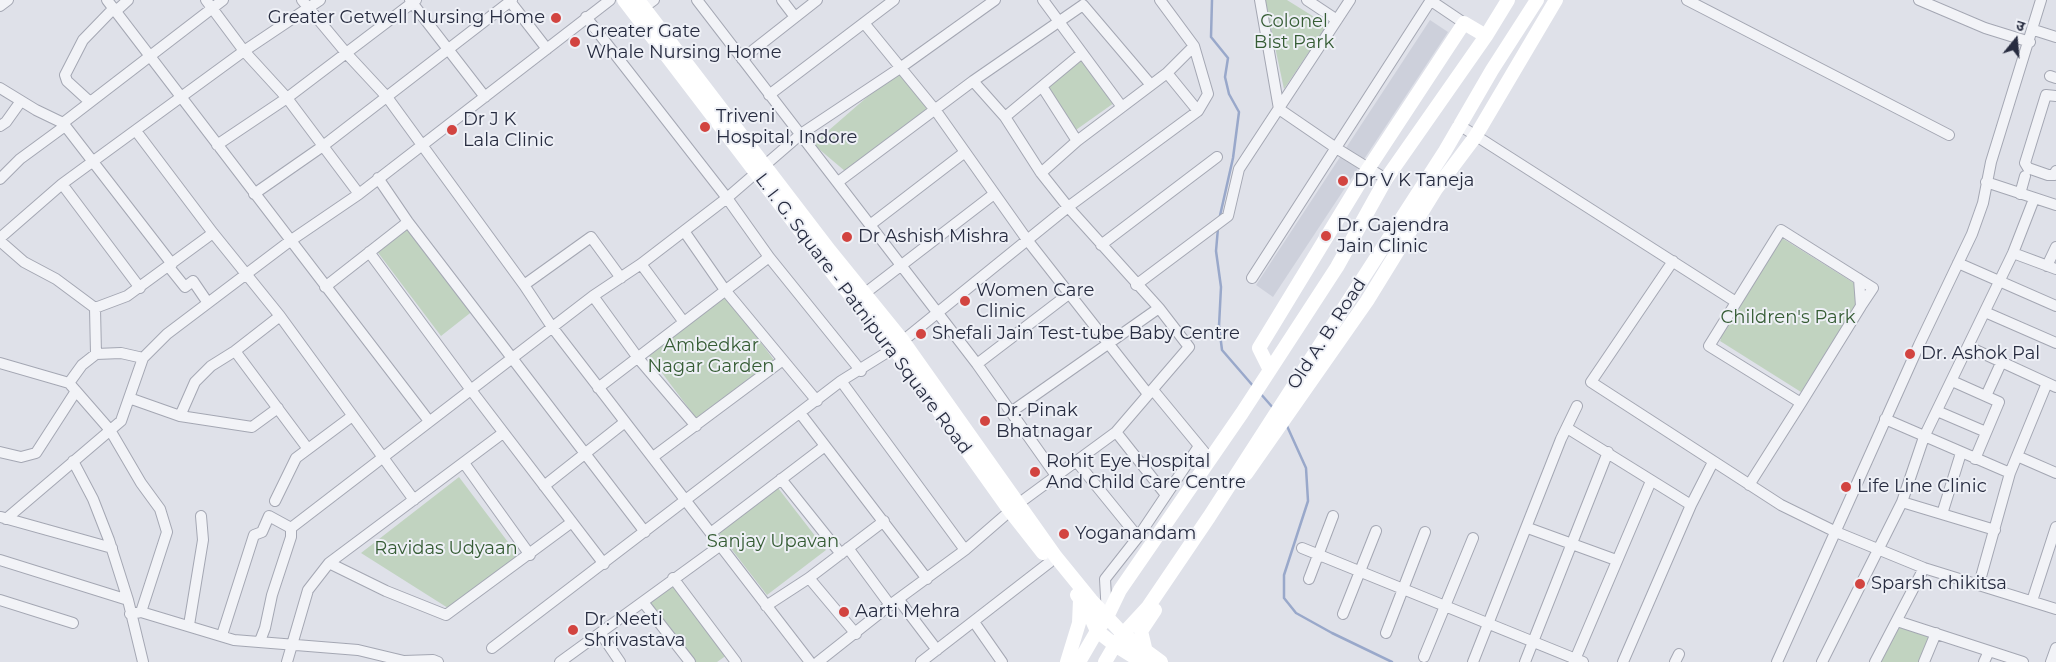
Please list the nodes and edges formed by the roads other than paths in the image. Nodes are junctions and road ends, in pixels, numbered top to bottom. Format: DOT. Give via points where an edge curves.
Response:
graph roads {
  1 [pos="8,0"];
  2 [pos="107,0"];
  3 [pos="128,0"];
  4 [pos="223,0"];
  5 [pos="302,0"];
  6 [pos="320,0"];
  7 [pos="510,0"];
  8 [pos="610,0"];
  9 [pos="624,0"];
  10 [pos="697,0"];
  11 [pos="782,0"];
  12 [pos="818,0"];
  13 [pos="894,0"];
  14 [pos="977,0"];
  15 [pos="995,0"];
  16 [pos="1043,0"];
  17 [pos="1160,0"];
  18 [pos="1260,0"];
  19 [pos="1307,0"];
  20 [pos="1350,0"];
  21 [pos="1430,0"];
  22 [pos="1508,0"];
  23 [pos="1537,0"];
  24 [pos="1556,0"];
  25 [pos="1687,0"];
  26 [pos="1919,0"];
  27 [pos="2041,0"];
  28 [pos="413,1"];
  29 [pos="209,4"];
  30 [pos="643,5"];
  31 [pos="0,6"];
  32 [pos="309,9"];
  33 [pos="984,9"];
  34 [pos="115,10"];
  35 [pos="586,17"];
  36 [pos="795,17"];
  37 [pos="1337,20"];
  38 [pos="1057,21"];
  39 [pos="864,23"];
  40 [pos="1464,23"];
  41 [pos="2034,30"];
  42 [pos="1486,36"];
  43 [pos="2056,37"];
  44 [pos="2030,42"];
  45 [pos="1194,46"];
  46 [pos="547,49"];
  47 [pos="447,50"];
  48 [pos="244,51"];
  49 [pos="1082,53"];
  50 [pos="347,54"];
  51 [pos="150,56"];
  52 [pos="742,59"];
  53 [pos="900,68"];
  54 [pos="1167,72"];
  55 [pos="973,82"];
  56 [pos="1151,85"];
  57 [pos="0,88"];
  58 [pos="1043,88"];
  59 [pos="769,95"];
  60 [pos="2056,96"];
  61 [pos="387,97"];
  62 [pos="182,98"];
  63 [pos="287,98"];
  64 [pos="485,98"];
  65 [pos="21,101"];
  66 [pos="90,102"];
  67 [pos="1122,107"];
  68 [pos="1279,109"];
  69 [pos="936,111"];
  70 [pos="1198,111"];
  71 [pos="1004,118"];
  72 [pos="64,124"];
  73 [pos="0,126"];
  74 [pos="1459,126"];
  75 [pos="136,131"];
  76 [pos="801,134"];
  77 [pos="1949,135"];
  78 [pos="1475,137"];
  79 [pos="1077,141"];
  80 [pos="217,145"];
  81 [pos="423,145"];
  82 [pos="323,146"];
  83 [pos="1336,148"];
  84 [pos="965,152"];
  85 [pos="1217,157"];
  86 [pos="92,162"];
  87 [pos="761,169"];
  88 [pos="1368,169"];
  89 [pos="2056,171"];
  90 [pos="1040,173"];
  91 [pos="2025,176"];
  92 [pos="378,178"];
  93 [pos="0,179"];
  94 [pos="1386,179"];
  95 [pos="838,182"];
  96 [pos="1986,182"];
  97 [pos="62,184"];
  98 [pos="254,194"];
  99 [pos="359,194"];
  100 [pos="994,194"];
  101 [pos="2020,194"];
  102 [pos="727,198"];
  103 [pos="2034,199"];
  104 [pos="2056,205"];
  105 [pos="1068,207"];
  106 [pos="408,222"];
  107 [pos="870,225"];
  108 [pos="684,231"];
  109 [pos="213,233"];
  110 [pos="0,239"];
  111 [pos="290,241"];
  112 [pos="1028,241"];
  113 [pos="1101,245"];
  114 [pos="2056,247"];
  115 [pos="370,252"];
  116 [pos="2014,253"];
  117 [pos="769,256"];
  118 [pos="1674,261"];
  119 [pos="641,264"];
  120 [pos="1958,264"];
  121 [pos="170,265"];
  122 [pos="901,265"];
  123 [pos="2051,268"];
  124 [pos="247,274"];
  125 [pos="621,278"];
  126 [pos="1252,278"];
  127 [pos="2000,282"];
  128 [pos="524,285"];
  129 [pos="1136,285"];
  130 [pos="325,287"];
  131 [pos="140,288"];
  132 [pos="725,290"];
  133 [pos="1070,293"];
  134 [pos="864,294"];
  135 [pos="594,296"];
  136 [pos="208,302"];
  137 [pos="1736,302"];
  138 [pos="2056,306"];
  139 [pos="95,308"];
  140 [pos="1159,308"];
  141 [pos="1985,312"];
  142 [pos="938,313"];
  143 [pos="280,316"];
  144 [pos="684,321"];
  145 [pos="552,327"];
  146 [pos="2056,343"];
  147 [pos="1110,344"];
  148 [pos="898,345"];
  149 [pos="1968,347"];
  150 [pos="235,351"];
  151 [pos="96,354"];
  152 [pos="143,358"];
  153 [pos="512,358"];
  154 [pos="638,358"];
  155 [pos="782,360"];
  156 [pos="0,363"];
  157 [pos="2001,363"];
  158 [pos="977,364"];
  159 [pos="1270,370"];
  160 [pos="861,371"];
  161 [pos="842,381"];
  162 [pos="1952,381"];
  163 [pos="2051,385"];
  164 [pos="72,387"];
  165 [pos="598,388"];
  166 [pos="471,390"];
  167 [pos="1151,392"];
  168 [pos="1297,392"];
  169 [pos="1986,396"];
  170 [pos="129,398"];
  171 [pos="816,400"];
  172 [pos="1800,403"];
  173 [pos="1577,406"];
  174 [pos="278,408"];
  175 [pos="1937,411"];
  176 [pos="1011,412"];
  177 [pos="800,413"];
  178 [pos="180,416"];
  179 [pos="352,417"];
  180 [pos="1886,419"];
  181 [pos="429,422"];
  182 [pos="625,422"];
  183 [pos="696,426"];
  184 [pos="1567,428"];
  185 [pos="110,430"];
  186 [pos="1116,432"];
  187 [pos="1986,432"];
  188 [pos="503,433"];
  189 [pos="1924,437"];
  190 [pos="825,446"];
  191 [pos="1200,446"];
  192 [pos="308,449"];
  193 [pos="0,452"];
  194 [pos="584,452"];
  195 [pos="1608,452"];
  196 [pos="1962,453"];
  197 [pos="2017,456"];
  198 [pos="653,457"];
  199 [pos="382,458"];
  200 [pos="1210,459"];
  201 [pos="1975,459"];
  202 [pos="73,461"];
  203 [pos="1077,462"];
  204 [pos="1713,462"];
  205 [pos="464,463"];
  206 [pos="2055,469"];
  207 [pos="2010,473"];
  208 [pos="1057,477"];
  209 [pos="781,479"];
  210 [pos="1651,480"];
  211 [pos="1749,485"];
  212 [pos="544,486"];
  213 [pos="1166,494"];
  214 [pos="414,500"];
  215 [pos="687,500"];
  216 [pos="275,501"];
  217 [pos="1902,502"];
  218 [pos="1691,505"];
  219 [pos="1014,508"];
  220 [pos="1942,514"];
  221 [pos="201,516"];
  222 [pos="1332,516"];
  223 [pos="3,518"];
  224 [pos="884,521"];
  225 [pos="572,522"];
  226 [pos="2056,527"];
  227 [pos="291,528"];
  228 [pos="1528,528"];
  229 [pos="1995,530"];
  230 [pos="1376,531"];
  231 [pos="645,532"];
  232 [pos="712,532"];
  233 [pos="1425,532"];
  234 [pos="1836,532"];
  235 [pos="1138,536"];
  236 [pos="1473,538"];
  237 [pos="2054,540"];
  238 [pos="721,545"];
  239 [pos="1573,545"];
  240 [pos="112,548"];
  241 [pos="1302,548"];
  242 [pos="965,550"];
  243 [pos="844,551"];
  244 [pos="1879,552"];
  245 [pos="1319,554"];
  246 [pos="530,555"];
  247 [pos="0,560"];
  248 [pos="1616,560"];
  249 [pos="1050,562"];
  250 [pos="329,563"];
  251 [pos="604,564"];
  252 [pos="1924,568"];
  253 [pos="1360,571"];
  254 [pos="673,578"];
  255 [pos="809,578"];
  256 [pos="927,579"];
  257 [pos="1308,579"];
  258 [pos="1979,584"];
  259 [pos="1403,588"];
  260 [pos="1162,593"];
  261 [pos="0,600"];
  262 [pos="128,600"];
  263 [pos="1080,600"];
  264 [pos="2032,601"];
  265 [pos="643,602"];
  266 [pos="894,602"];
  267 [pos="766,606"];
  268 [pos="1446,607"];
  269 [pos="2056,609"];
  270 [pos="136,613"];
  271 [pos="1343,614"];
  272 [pos="1107,617"];
  273 [pos="1897,621"];
  274 [pos="974,622"];
  275 [pos="72,623"];
  276 [pos="1489,624"];
  277 [pos="189,625"];
  278 [pos="1096,630"];
  279 [pos="1386,633"];
  280 [pos="601,634"];
  281 [pos="856,634"];
  282 [pos="1936,634"];
  283 [pos="222,635"];
  284 [pos="1119,640"];
  285 [pos="260,641"];
  286 [pos="1534,641"];
  287 [pos="292,644"];
  288 [pos="492,648"];
  289 [pos="2056,648"];
  290 [pos="937,650"];
  291 [pos="1989,651"];
  292 [pos="1424,657"];
  293 [pos="1000,659"];
  294 [pos="1143,659"];
  295 [pos="732,661"];
  296 [pos="925,661"];
  297 [pos="1577,661"];
  298 [pos="143,662"];
  299 [pos="287,662"];
  300 [pos="438,662"];
  301 [pos="560,662"];
  302 [pos="620,662"];
  303 [pos="690,662"];
  304 [pos="810,662"];
  305 [pos="818,662"];
  306 [pos="989,662"];
  307 [pos="1067,662"];
  308 [pos="1079,662"];
  309 [pos="1105,662"];
  310 [pos="1122,662"];
  311 [pos="1161,662"];
  312 [pos="1473,662"];
  313 [pos="1525,662"];
  314 [pos="1623,662"];
  315 [pos="1777,662"];
  316 [pos="1822,662"];
  317 [pos="1875,662"];
  318 [pos="1924,662"];
  319 [pos="1984,662"];
  320 [pos="2024,662"];
  321 [pos="2051,662"];
  1 -- 31 [label="street"];
  2 -- 34 [label="street"];
  3 -- 34 [label="street"];
  4 -- 29 [label="street"];
  5 -- 32 [label="street"];
  6 -- 32 [label="street"];
  7 -- 46 [label="street"];
  7 -- 47 [label="street"];
  8 -- 35 [label="street"];
  9 -- 30 [label="main road, L. I. G. Square - Patnipura Square Road"];
  10 -- 52 [label="street"];
  11 -- 36 [label="street"];
  12 -- 36 [label="street"];
  13 -- 39 [label="street"];
  14 -- 33 [label="street"];
  15 -- 33 [label="street"];
  16 -- 38 [label="street"];
  17 -- 45 [label="street"];
  18 -- 68 [label="street"];
  19 -- 37 [label="street"];
  20 -- 37 [label="street"];
  21 -- 40 [label="street"];
  21 -- 83 [label="street"];
  22 -- 42 [label="main road, Old A. B. Road"];
  23 -- 74 [label="main road, Old A. B. Road"];
  24 -- 78 [label="main road"];
  25 -- 77 [label="street"];
  26 -- 44 [label="street" via="1985,28"];
  27 -- 41 [label="street"];
  28 -- 47 [label="street"];
  28 -- 50 [label="street"];
  29 -- 48 [label="street"];
  29 -- 51 [label="street"];
  30 -- 87 [label="main road, L. I. G. Square - Patnipura Square Road"];
  32 -- 48 [label="street"];
  32 -- 50 [label="street"];
  33 -- 53 [label="street"];
  34 -- 51 [label="street"];
  34 -- 66 [label="street" via="83,40 64,76"];
  35 -- 46 [label="street"];
  35 -- 102 [label="street"];
  36 -- 52 [label="street"];
  37 -- 68 [label="street"];
  38 -- 49 [label="street"];
  38 -- 55 [label="street"];
  38 -- 56 [label="street" via="1083,4"];
  39 -- 53 [label="street"];
  39 -- 59 [label="street"];
  40 -- 42 [label="main road"];
  40 -- 88 [label="main road"];
  41 -- 43 [label="street"];
  41 -- 44 [label="street"];
  42 -- 94 [label="main road, Old A. B. Road"];
  44 -- 96 [label="street"];
  45 -- 54 [label="street"];
  45 -- 70 [label="street" via="1208,94"];
  46 -- 64 [label="street"];
  47 -- 61 [label="street"];
  47 -- 64 [label="street"];
  48 -- 62 [label="street"];
  48 -- 63 [label="street"];
  49 -- 58 [label="street"];
  49 -- 67 [label="street"];
  50 -- 61 [label="street"];
  50 -- 63 [label="street"];
  51 -- 62 [label="street"];
  51 -- 66 [label="street"];
  52 -- 59 [label="street"];
  53 -- 69 [label="street"];
  53 -- 76 [label="street"];
  54 -- 56 [label="street"];
  54 -- 70 [label="street"];
  55 -- 69 [label="street"];
  55 -- 71 [label="street"];
  56 -- 67 [label="street"];
  57 -- 65 [label="street"];
  58 -- 71 [label="street"];
  58 -- 79 [label="street"];
  59 -- 76 [label="street"];
  60 -- 89 [label="street" via="2046,95 2025,163 2028,168 2048,175"];
  61 -- 81 [label="street"];
  61 -- 82 [label="street"];
  62 -- 75 [label="street"];
  62 -- 80 [label="street"];
  63 -- 80 [label="street"];
  63 -- 82 [label="street"];
  64 -- 81 [label="street"];
  65 -- 72 [label="street"];
  65 -- 73 [label="street"];
  66 -- 72 [label="street"];
  67 -- 79 [label="street"];
  68 -- 83 [label="street"];
  68 -- 129 [label="street" via="1239,169 1228,216"];
  69 -- 84 [label="street"];
  69 -- 95 [label="street"];
  70 -- 105 [label="street"];
  71 -- 90 [label="street"];
  72 -- 86 [label="street"];
  72 -- 93 [label="street"];
  74 -- 78 [label="street"];
  74 -- 168 [label="main road, Old A. B. Road"];
  75 -- 86 [label="street"];
  75 -- 109 [label="street"];
  76 -- 87 [label="street"];
  76 -- 95 [label="street"];
  78 -- 118 [label="street"];
  78 -- 168 [label="main road" via="1436,190 1367,301"];
  79 -- 90 [label="street"];
  80 -- 98 [label="street"];
  81 -- 92 [label="street"];
  81 -- 128 [label="street"];
  82 -- 98 [label="street"];
  82 -- 99 [label="street"];
  83 -- 88 [label="street"];
  83 -- 126 [label="street"];
  84 -- 100 [label="street"];
  84 -- 107 [label="street"];
  85 -- 113 [label="street"];
  86 -- 97 [label="street"];
  86 -- 121 [label="street"];
  87 -- 102 [label="street"];
  87 -- 134 [label="main road, L. I. G. Square - Patnipura Square Road"];
  87 -- 148 [label="main road, L. I. G. Square - Patnipura Square Road" via="837,279"];
  88 -- 94 [label="street"];
  88 -- 159 [label="main road" via="1259,348"];
  90 -- 105 [label="street"];
  91 -- 101 [label="street"];
  92 -- 99 [label="street"];
  92 -- 106 [label="street"];
  94 -- 159 [label="main road, Old A. B. Road" via="1337,267"];
  95 -- 107 [label="street"];
  96 -- 101 [label="street"];
  96 -- 120 [label="street" via="1978,219"];
  97 -- 110 [label="street"];
  97 -- 131 [label="street"];
  98 -- 111 [label="street"];
  99 -- 111 [label="street"];
  100 -- 112 [label="street"];
  100 -- 122 [label="street"];
  101 -- 103 [label="street"];
  102 -- 108 [label="street"];
  102 -- 117 [label="street"];
  103 -- 104 [label="street"];
  103 -- 116 [label="street"];
  105 -- 112 [label="street"];
  105 -- 113 [label="street"];
  106 -- 115 [label="street"];
  106 -- 153 [label="street"];
  107 -- 122 [label="street"];
  108 -- 119 [label="street"];
  108 -- 132 [label="street"];
  109 -- 121 [label="street"];
  109 -- 124 [label="street"];
  110 -- 139 [label="street" via="24,262 56,279"];
  111 -- 124 [label="street"];
  111 -- 130 [label="street"];
  112 -- 133 [label="street"];
  112 -- 142 [label="street"];
  113 -- 129 [label="street"];
  114 -- 123 [label="street"];
  115 -- 130 [label="street"];
  115 -- 166 [label="street"];
  116 -- 123 [label="street"];
  116 -- 127 [label="street"];
  117 -- 132 [label="street"];
  117 -- 160 [label="street"];
  118 -- 137 [label="street"];
  118 -- 204 [label="street" via="1591,382"];
  119 -- 125 [label="street"];
  119 -- 144 [label="street"];
  120 -- 127 [label="street"];
  120 -- 180 [label="street"];
  121 -- 131 [label="street"];
  121 -- 136 [label="street" via="185,287 193,281"];
  122 -- 134 [label="street"];
  122 -- 142 [label="street"];
  124 -- 136 [label="street"];
  124 -- 143 [label="street"];
  125 -- 128 [label="street" via="591,237"];
  125 -- 135 [label="street"];
  127 -- 138 [label="street"];
  127 -- 141 [label="street"];
  128 -- 145 [label="street"];
  129 -- 140 [label="street"];
  130 -- 181 [label="street"];
  131 -- 139 [label="street"];
  132 -- 144 [label="street"];
  132 -- 155 [label="street"];
  133 -- 147 [label="street"];
  133 -- 158 [label="street"];
  134 -- 148 [label="main road, L. I. G. Square - Patnipura Square Road"];
  135 -- 145 [label="street"];
  135 -- 154 [label="street"];
  136 -- 152 [label="street" via="167,334"];
  137 -- 172 [label="street" via="1709,346"];
  137 -- 172 [label="street" via="1781,230 1873,288"];
  139 -- 151 [label="street"];
  140 -- 147 [label="street"];
  140 -- 167 [label="street" via="1189,348"];
  141 -- 146 [label="street"];
  141 -- 149 [label="street"];
  142 -- 148 [label="street"];
  142 -- 158 [label="street"];
  143 -- 150 [label="street"];
  143 -- 179 [label="street"];
  144 -- 154 [label="street"];
  145 -- 153 [label="street"];
  145 -- 165 [label="street"];
  147 -- 167 [label="street"];
  147 -- 176 [label="street"];
  148 -- 160 [label="street"];
  148 -- 219 [label="main road, L. I. G. Square - Patnipura Square Road"];
  149 -- 157 [label="street"];
  149 -- 162 [label="street"];
  150 -- 174 [label="street"];
  150 -- 178 [label="street" via="211,366 195,382"];
  151 -- 152 [label="street" via="121,353"];
  151 -- 164 [label="street" via="82,365"];
  152 -- 170 [label="street"];
  153 -- 166 [label="street"];
  153 -- 194 [label="street"];
  154 -- 165 [label="street"];
  154 -- 183 [label="street"];
  155 -- 171 [label="street"];
  155 -- 183 [label="street"];
  156 -- 164 [label="street"];
  157 -- 163 [label="street"];
  157 -- 169 [label="street"];
  158 -- 176 [label="street"];
  159 -- 200 [label="main road, Old A. B. Road"];
  160 -- 161 [label="street"];
  161 -- 171 [label="street"];
  161 -- 242 [label="street"];
  162 -- 169 [label="street"];
  162 -- 175 [label="street"];
  163 -- 197 [label="street"];
  164 -- 185 [label="street"];
  164 -- 193 [label="street" via="36,454 20,457"];
  165 -- 182 [label="street"];
  166 -- 181 [label="street"];
  166 -- 188 [label="street"];
  167 -- 186 [label="street"];
  167 -- 191 [label="street"];
  168 -- 260 [label="main road, Old A. B. Road"];
  169 -- 187 [label="street" via="1999,402"];
  170 -- 178 [label="street"];
  170 -- 185 [label="street" via="121,421"];
  171 -- 177 [label="street"];
  172 -- 211 [label="street"];
  173 -- 184 [label="street"];
  174 -- 178 [label="street" via="252,427"];
  174 -- 192 [label="street"];
  175 -- 187 [label="street"];
  175 -- 189 [label="street"];
  176 -- 208 [label="street"];
  177 -- 190 [label="street"];
  177 -- 215 [label="street"];
  179 -- 192 [label="street"];
  179 -- 199 [label="street"];
  180 -- 189 [label="street"];
  180 -- 234 [label="street"];
  181 -- 199 [label="street"];
  182 -- 194 [label="street"];
  182 -- 198 [label="street"];
  183 -- 198 [label="street"];
  184 -- 195 [label="street"];
  184 -- 228 [label="street"];
  185 -- 202 [label="street"];
  185 -- 270 [label="street" via="160,509 167,532"];
  186 -- 203 [label="street"];
  186 -- 213 [label="street"];
  187 -- 201 [label="street"];
  188 -- 205 [label="street"];
  188 -- 212 [label="street"];
  189 -- 196 [label="street"];
  189 -- 217 [label="street"];
  190 -- 209 [label="street"];
  190 -- 224 [label="street"];
  191 -- 200 [label="street"];
  191 -- 213 [label="street"];
  192 -- 216 [label="street" via="296,458"];
  194 -- 212 [label="street"];
  194 -- 231 [label="street"];
  195 -- 210 [label="street"];
  195 -- 239 [label="street"];
  196 -- 201 [label="street"];
  196 -- 220 [label="street"];
  197 -- 206 [label="street"];
  197 -- 207 [label="street"];
  198 -- 215 [label="street"];
  199 -- 214 [label="street"];
  199 -- 227 [label="street"];
  200 -- 272 [label="main road, Old A. B. Road" via="1120,590"];
  201 -- 207 [label="street"];
  202 -- 223 [label="street"];
  202 -- 240 [label="street" via="93,499"];
  203 -- 208 [label="street"];
  203 -- 235 [label="street"];
  204 -- 211 [label="street"];
  204 -- 218 [label="street"];
  205 -- 214 [label="street"];
  205 -- 246 [label="street"];
  207 -- 229 [label="street"];
  208 -- 219 [label="street"];
  209 -- 232 [label="street"];
  209 -- 243 [label="street"];
  210 -- 218 [label="street"];
  210 -- 248 [label="street"];
  211 -- 234 [label="street"];
  212 -- 225 [label="street"];
  213 -- 235 [label="street"];
  214 -- 250 [label="street"];
  215 -- 231 [label="street"];
  215 -- 232 [label="street"];
  217 -- 220 [label="street"];
  217 -- 244 [label="street"];
  218 -- 314 [label="street"];
  219 -- 242 [label="street"];
  219 -- 249 [label="main road, L. I. G. Square - Patnipura Square Road"];
  219 -- 272 [label="main road, L. I. G. Square - Patnipura Square Road"];
  220 -- 229 [label="street"];
  221 -- 277 [label="street" via="203,540"];
  222 -- 245 [label="street"];
  223 -- 240 [label="street"];
  224 -- 243 [label="street"];
  224 -- 256 [label="street"];
  225 -- 246 [label="street"];
  225 -- 251 [label="street"];
  226 -- 237 [label="street"];
  227 -- 283 [label="street" via="269,516 262,532 254,535"];
  227 -- 285 [label="street"];
  228 -- 239 [label="street"];
  228 -- 276 [label="street"];
  229 -- 258 [label="street"];
  230 -- 253 [label="street"];
  231 -- 251 [label="street"];
  232 -- 238 [label="street"];
  233 -- 259 [label="street"];
  234 -- 244 [label="street"];
  234 -- 315 [label="street"];
  235 -- 272 [label="street" via="1105,579"];
  236 -- 268 [label="street"];
  237 -- 264 [label="street"];
  238 -- 254 [label="street"];
  238 -- 267 [label="street"];
  239 -- 248 [label="street"];
  239 -- 286 [label="street"];
  240 -- 262 [label="street"];
  241 -- 245 [label="street"];
  242 -- 256 [label="street"];
  243 -- 255 [label="street"];
  243 -- 266 [label="street"];
  244 -- 252 [label="street"];
  244 -- 316 [label="street"];
  245 -- 253 [label="street"];
  245 -- 257 [label="street"];
  246 -- 250 [label="street" via="446,615"];
  247 -- 262 [label="street"];
  248 -- 297 [label="street"];
  249 -- 263 [label="main road, L. I. G. Square - Patnipura Square Road"];
  249 -- 274 [label="street"];
  250 -- 287 [label="street" via="308,590"];
  251 -- 288 [label="street"];
  252 -- 258 [label="street"];
  252 -- 273 [label="street"];
  253 -- 259 [label="street"];
  253 -- 271 [label="street"];
  254 -- 265 [label="street"];
  254 -- 295 [label="street"];
  255 -- 267 [label="street"];
  255 -- 281 [label="street"];
  256 -- 266 [label="street"];
  258 -- 264 [label="street"];
  259 -- 268 [label="street"];
  259 -- 279 [label="street"];
  260 -- 284 [label="main road, Old A. B. Road"];
  260 -- 294 [label="main road" via="1141,631"];
  261 -- 275 [label="street"];
  262 -- 270 [label="street"];
  263 -- 278 [label="main road, L. I. G. Square - Patnipura Square Road"];
  263 -- 307 [label="main road" via="1079,623"];
  264 -- 269 [label="street"];
  265 -- 280 [label="street"];
  265 -- 303 [label="street"];
  266 -- 281 [label="street"];
  266 -- 290 [label="street"];
  267 -- 304 [label="street"];
  268 -- 276 [label="street"];
  268 -- 292 [label="street"];
  270 -- 277 [label="street"];
  270 -- 298 [label="street"];
  272 -- 278 [label="main road, Old A. B. Road"];
  272 -- 284 [label="main road, L. I. G. Square - Patnipura Square Road"];
  273 -- 282 [label="street"];
  273 -- 317 [label="street"];
  274 -- 290 [label="street"];
  274 -- 293 [label="street"];
  276 -- 286 [label="street"];
  276 -- 312 [label="street"];
  277 -- 283 [label="street"];
  278 -- 284 [label="main road"];
  278 -- 308 [label="main road"];
  280 -- 301 [label="street"];
  280 -- 302 [label="street"];
  281 -- 305 [label="street"];
  282 -- 291 [label="street"];
  282 -- 318 [label="street"];
  283 -- 285 [label="street" via="234,640"];
  284 -- 294 [label="main road"];
  284 -- 309 [label="main road, Old A. B. Road"];
  285 -- 287 [label="street"];
  286 -- 297 [label="street"];
  286 -- 313 [label="street"];
  287 -- 299 [label="street"];
  287 -- 300 [label="street" via="358,650 404,661"];
  289 -- 321 [label="street"];
  290 -- 296 [label="street"];
  291 -- 319 [label="street"];
  291 -- 320 [label="street"];
  293 -- 306 [label="street"];
  294 -- 310 [label="main road"];
  294 -- 311 [label="main road"];
}
